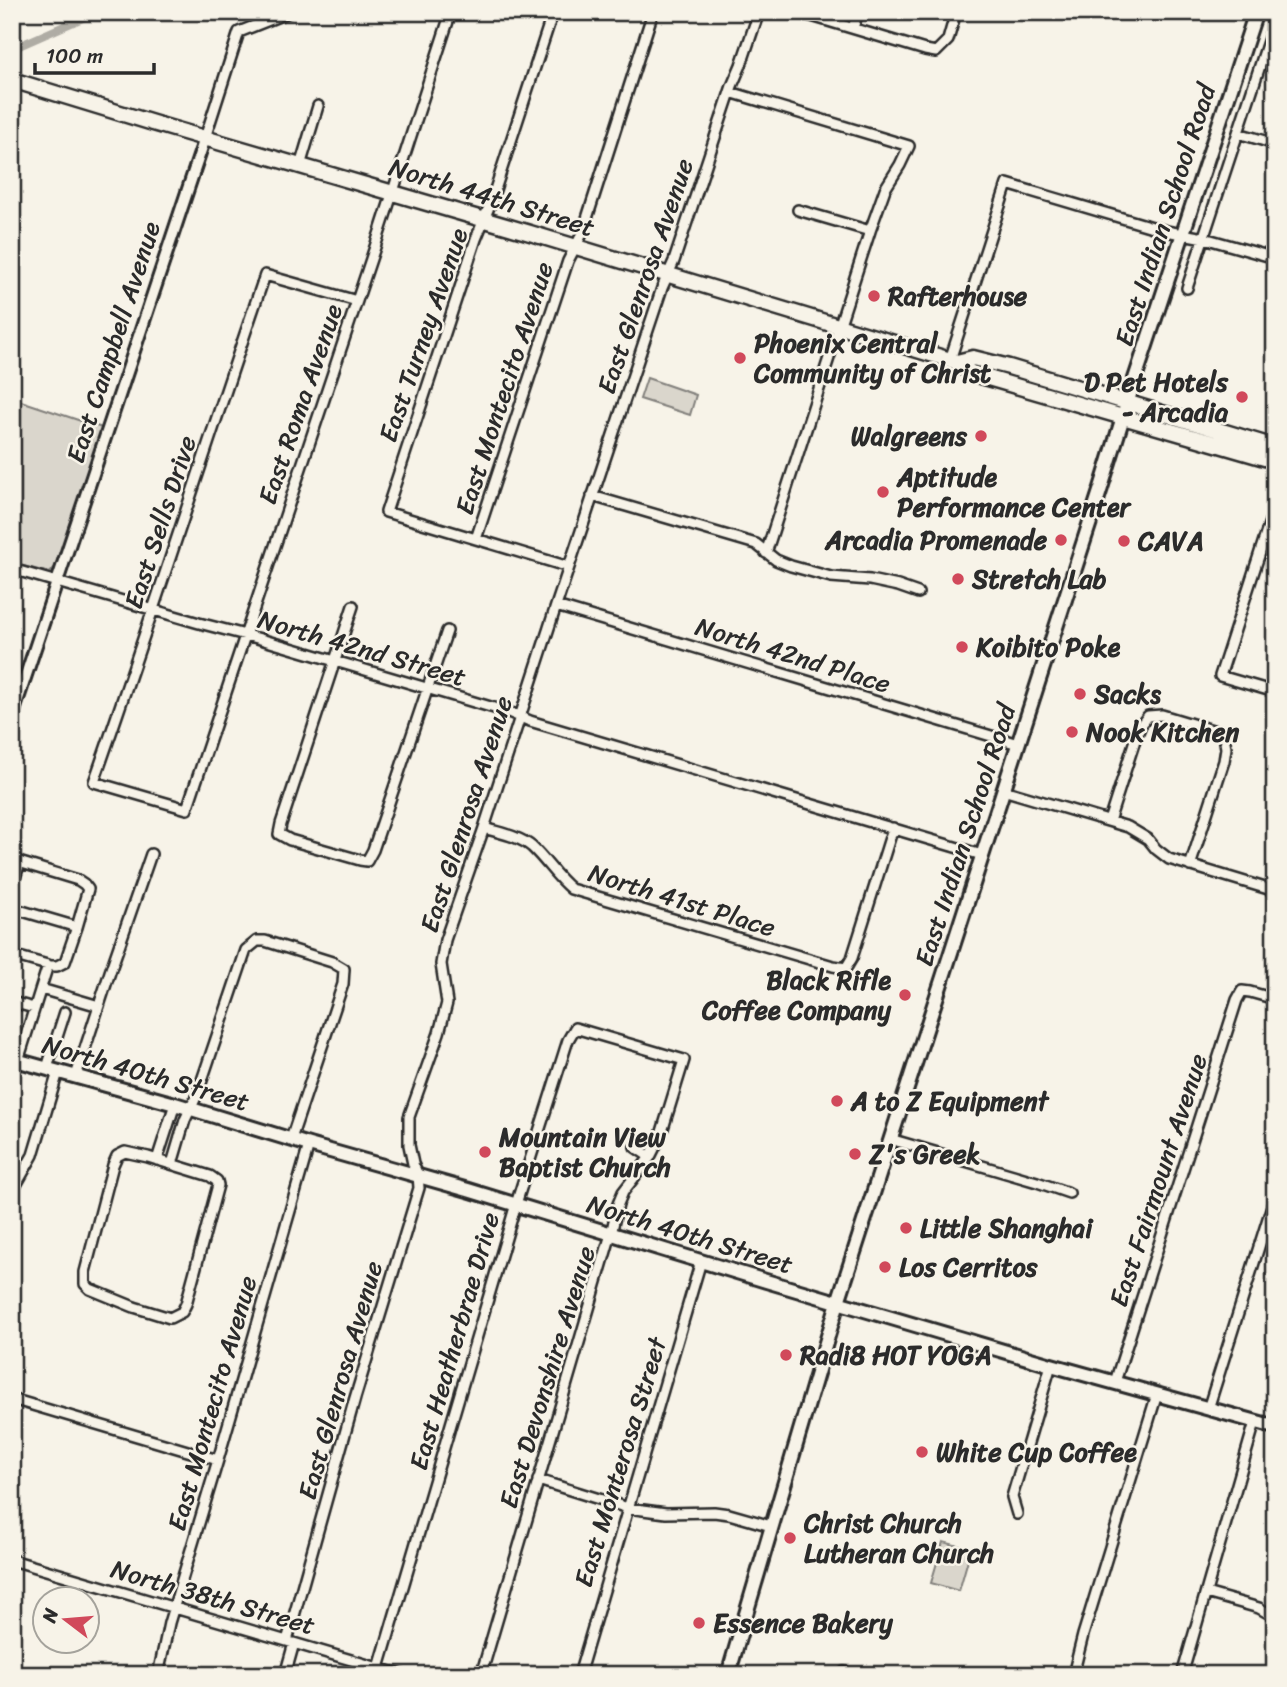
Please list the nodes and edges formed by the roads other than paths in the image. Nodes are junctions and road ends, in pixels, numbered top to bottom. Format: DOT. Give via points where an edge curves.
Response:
graph roads {
  1 [pos="289,12"];
  2 [pos="451,12"];
  3 [pos="553,12"];
  4 [pos="653,12"];
  5 [pos="759,12"];
  6 [pos="798,12"];
  7 [pos="858,12"];
  8 [pos="957,12"];
  9 [pos="1255,16"];
  10 [pos="1274,24"];
  11 [pos="853,29"];
  12 [pos="12,80"];
  13 [pos="730,92"];
  14 [pos="318,106"];
  15 [pos="1238,133"];
  16 [pos="205,138"];
  17 [pos="1275,144"];
  18 [pos="300,166"];
  19 [pos="392,193"];
  20 [pos="798,210"];
  21 [pos="484,220"];
  22 [pos="870,231"];
  23 [pos="1183,234"];
  24 [pos="1204,238"];
  25 [pos="575,247"];
  26 [pos="1275,258"];
  27 [pos="668,275"];
  28 [pos="1187,288"];
  29 [pos="356,301"];
  30 [pos="839,327"];
  31 [pos="953,361"];
  32 [pos="1128,402"];
  33 [pos="1123,417"];
  34 [pos="1275,447"];
  35 [pos="1275,461"];
  36 [pos="592,496"];
  37 [pos="1275,506"];
  38 [pos="476,538"];
  39 [pos="766,552"];
  40 [pos="569,567"];
  41 [pos="12,569"];
  42 [pos="57,582"];
  43 [pos="918,593"];
  44 [pos="354,606"];
  45 [pos="556,606"];
  46 [pos="154,609"];
  47 [pos="447,631"];
  48 [pos="244,635"];
  49 [pos="335,661"];
  50 [pos="427,689"];
  51 [pos="1275,692"];
  52 [pos="12,716"];
  53 [pos="520,717"];
  54 [pos="1018,744"];
  55 [pos="1003,790"];
  56 [pos="187,810"];
  57 [pos="1109,821"];
  58 [pos="484,828"];
  59 [pos="893,828"];
  60 [pos="151,854"];
  61 [pos="982,855"];
  62 [pos="16,861"];
  63 [pos="1190,866"];
  64 [pos="12,888"];
  65 [pos="1275,891"];
  66 [pos="12,908"];
  67 [pos="78,927"];
  68 [pos="12,955"];
  69 [pos="48,965"];
  70 [pos="41,989"];
  71 [pos="1275,999"];
  72 [pos="12,1002"];
  73 [pos="99,1006"];
  74 [pos="34,1008"];
  75 [pos="65,1012"];
  76 [pos="575,1028"];
  77 [pos="15,1060"];
  78 [pos="52,1070"];
  79 [pos="76,1076"];
  80 [pos="175,1104"];
  81 [pos="191,1108"];
  82 [pos="167,1127"];
  83 [pos="181,1132"];
  84 [pos="291,1139"];
  85 [pos="890,1139"];
  86 [pos="309,1145"];
  87 [pos="635,1147"];
  88 [pos="650,1157"];
  89 [pos="157,1160"];
  90 [pos="172,1164"];
  91 [pos="418,1175"];
  92 [pos="12,1192"];
  93 [pos="1069,1193"];
  94 [pos="1275,1196"];
  95 [pos="516,1204"];
  96 [pos="611,1234"];
  97 [pos="701,1261"];
  98 [pos="838,1302"];
  99 [pos="1051,1365"];
  100 [pos="1115,1382"];
  101 [pos="1157,1394"];
  102 [pos="12,1399"];
  103 [pos="1208,1409"];
  104 [pos="1255,1422"];
  105 [pos="1275,1427"];
  106 [pos="218,1460"];
  107 [pos="538,1480"];
  108 [pos="628,1508"];
  109 [pos="1017,1514"];
  110 [pos="771,1526"];
  111 [pos="12,1560"];
  112 [pos="1206,1593"];
  113 [pos="173,1608"];
  114 [pos="1275,1617"];
  115 [pos="290,1642"];
  116 [pos="379,1668"];
  117 [pos="844,1673"];
  118 [pos="158,1675"];
  119 [pos="285,1675"];
  120 [pos="402,1675"];
  121 [pos="481,1675"];
  122 [pos="579,1675"];
  123 [pos="727,1675"];
  124 [pos="855,1675"];
  125 [pos="1073,1675"];
  126 [pos="1182,1675"];
  1 -- 16 [label="street, East Campbell Avenue" via="239,33"];
  2 -- 19 [label="street, East Roma Avenue"];
  3 -- 21 [label="street, East Turney Avenue"];
  4 -- 25 [label="street, East Montecito Avenue"];
  5 -- 13 [label="street, East Glenrosa Avenue"];
  6 -- 11 [label="street"];
  7 -- 11 [label="street"];
  8 -- 11 [label="street" via="947,40 936,52"];
  9 -- 10 [label="street"];
  9 -- 23 [label="main road, East Indian School Road"];
  10 -- 15 [label="street, East Indian School Road"];
  12 -- 16 [label="main road, North 44th Street"];
  13 -- 22 [label="street" via="909,146"];
  13 -- 27 [label="street, East Glenrosa Avenue"];
  14 -- 18 [label="street"];
  15 -- 17 [label="street"];
  15 -- 24 [label="street, East Indian School Road"];
  16 -- 18 [label="main road, North 44th Street"];
  16 -- 42 [label="street, East Campbell Avenue"];
  18 -- 19 [label="main road, North 44th Street"];
  19 -- 21 [label="main road, North 44th Street"];
  19 -- 29 [label="street, East Roma Avenue"];
  20 -- 22 [label="street"];
  21 -- 25 [label="main road, North 44th Street"];
  21 -- 38 [label="street, East Turney Avenue" via="386,512"];
  22 -- 30 [label="street"];
  23 -- 24 [label="street"];
  23 -- 31 [label="street" via="1007,184"];
  23 -- 32 [label="main road, East Indian School Road"];
  24 -- 26 [label="street"];
  24 -- 28 [label="street, East Indian School Road"];
  25 -- 27 [label="main road, North 44th Street"];
  25 -- 38 [label="street, East Montecito Avenue"];
  27 -- 30 [label="main road, North 44th Street"];
  27 -- 36 [label="street, East Glenrosa Avenue"];
  29 -- 46 [label="street, East Sells Drive" via="265,275"];
  29 -- 48 [label="street, East Roma Avenue"];
  30 -- 31 [label="main road, North 44th Street"];
  30 -- 39 [label="street"];
  31 -- 32 [label="main road, North 44th Street" via="973,358"];
  31 -- 33 [label="main road, North 44th Street" via="971,373"];
  32 -- 33 [label="main road, East Indian School Road"];
  32 -- 34 [label="main road, North 44th Street"];
  33 -- 35 [label="main road, North 44th Street"];
  33 -- 54 [label="main road, East Indian School Road"];
  36 -- 39 [label="street" via="756,544"];
  36 -- 40 [label="street, East Glenrosa Avenue"];
  37 -- 51 [label="street" via="1220,676"];
  38 -- 40 [label="street"];
  39 -- 43 [label="street" via="791,566 831,577 870,580"];
  40 -- 45 [label="street, East Glenrosa Avenue"];
  41 -- 42 [label="street, North 42nd Street"];
  42 -- 46 [label="street, North 42nd Street"];
  42 -- 52 [label="street, East Campbell Avenue"];
  44 -- 49 [label="street"];
  45 -- 53 [label="street, East Glenrosa Avenue"];
  45 -- 54 [label="street, North 42nd Place"];
  46 -- 48 [label="street, North 42nd Street"];
  46 -- 56 [label="street, East Sells Drive" via="94,782"];
  47 -- 50 [label="street"];
  48 -- 49 [label="street, North 42nd Street"];
  48 -- 56 [label="street, East Roma Avenue"];
  49 -- 50 [label="street, North 42nd Street"];
  49 -- 50 [label="street" via="281,824 279,834 290,840 368,861"];
  50 -- 53 [label="street, North 42nd Street"];
  53 -- 58 [label="street, East Glenrosa Avenue"];
  53 -- 59 [label="street, North 42nd Street"];
  54 -- 55 [label="main road, East Indian School Road"];
  55 -- 57 [label="street"];
  55 -- 61 [label="main road, East Indian School Road"];
  57 -- 63 [label="street" via="1137,831 1161,855"];
  57 -- 63 [label="street" via="1136,737 1148,716 1162,715 1224,736 1224,761"];
  58 -- 59 [label="street, North 41st Place" via="531,846 571,889 846,968"];
  58 -- 91 [label="street, East Glenrosa Avenue" via="445,940 441,964 447,1003 409,1117 408,1145"];
  59 -- 61 [label="street, North 42nd Street"];
  60 -- 73 [label="street"];
  61 -- 85 [label="main road, East Indian School Road"];
  62 -- 64 [label="street"];
  62 -- 67 [label="street" via="84,884 88,889"];
  63 -- 65 [label="street"];
  66 -- 67 [label="street"];
  67 -- 69 [label="street" via="65,962"];
  68 -- 69 [label="street"];
  69 -- 70 [label="street"];
  70 -- 73 [label="street"];
  70 -- 74 [label="street"];
  71 -- 100 [label="street, East Fairmount Avenue" via="1242,991"];
  72 -- 74 [label="street"];
  73 -- 79 [label="street"];
  74 -- 77 [label="street"];
  75 -- 78 [label="street"];
  76 -- 88 [label="street, East Devonshire Avenue" via="684,1060 662,1135"];
  76 -- 95 [label="street, East Heatherbrae Drive"];
  77 -- 78 [label="main road, North 40th Street"];
  78 -- 79 [label="main road, North 40th Street"];
  78 -- 92 [label="street" via="33,1155"];
  79 -- 80 [label="main road, North 40th Street"];
  80 -- 81 [label="main road, North 40th Street"];
  80 -- 82 [label="street"];
  81 -- 83 [label="street"];
  81 -- 84 [label="main road, North 40th Street"];
  81 -- 84 [label="street" via="246,950 265,941 344,969 343,984"];
  82 -- 83 [label="street"];
  82 -- 89 [label="street"];
  83 -- 90 [label="street"];
  84 -- 86 [label="main road, North 40th Street"];
  85 -- 93 [label="street"];
  85 -- 98 [label="main road, East Indian School Road"];
  86 -- 91 [label="main road, North 40th Street"];
  86 -- 106 [label="street, East Montecito Avenue"];
  87 -- 88 [label="street"];
  88 -- 96 [label="street, East Devonshire Avenue" via="623,1192"];
  89 -- 90 [label="street"];
  89 -- 90 [label="street" via="125,1152 115,1159 85,1282 99,1293 170,1318 184,1309 219,1188 210,1176"];
  91 -- 95 [label="main road, North 40th Street"];
  91 -- 115 [label="street, East Glenrosa Avenue" via="419,1188 355,1398"];
  94 -- 103 [label="street"];
  95 -- 96 [label="main road, North 40th Street"];
  95 -- 116 [label="street, East Heatherbrae Drive"];
  96 -- 97 [label="main road, North 40th Street"];
  96 -- 107 [label="street, East Devonshire Avenue"];
  97 -- 98 [label="main road, North 40th Street"];
  97 -- 108 [label="street, East Monterosa Street"];
  98 -- 99 [label="main road, North 40th Street"];
  98 -- 110 [label="main road, East Indian School Road"];
  99 -- 100 [label="main road, North 40th Street"];
  99 -- 109 [label="street" via="1012,1497"];
  100 -- 101 [label="main road, North 40th Street"];
  101 -- 103 [label="main road, North 40th Street"];
  101 -- 125 [label="street"];
  102 -- 106 [label="street"];
  103 -- 104 [label="main road, North 40th Street"];
  104 -- 105 [label="main road, North 40th Street"];
  104 -- 112 [label="street"];
  106 -- 113 [label="street, East Montecito Avenue"];
  107 -- 108 [label="street"];
  107 -- 121 [label="street, East Devonshire Avenue"];
  108 -- 110 [label="street" via="729,1514"];
  108 -- 122 [label="street, East Monterosa Street"];
  110 -- 123 [label="main road, East Indian School Road"];
  111 -- 113 [label="street, North 38th Street"];
  112 -- 114 [label="street"];
  112 -- 126 [label="street"];
  113 -- 115 [label="street, North 38th Street"];
  113 -- 118 [label="street, East Montecito Avenue"];
  115 -- 116 [label="street, North 38th Street"];
  115 -- 119 [label="street, East Glenrosa Avenue"];
  116 -- 120 [label="street, North 38th Street"];
  117 -- 124 [label="street"];
}
